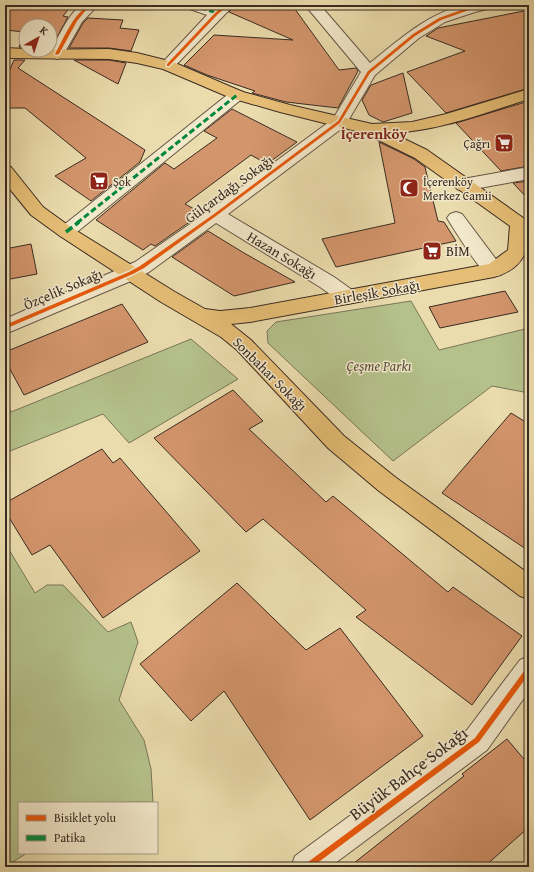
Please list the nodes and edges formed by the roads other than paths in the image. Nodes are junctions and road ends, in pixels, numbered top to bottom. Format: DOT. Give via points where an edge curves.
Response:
graph roads {
  1 [pos="91,5"];
  2 [pos="192,5"];
  3 [pos="312,5"];
  4 [pos="486,5"];
  5 [pos="222,9"];
  6 [pos="58,54"];
  7 [pos="168,65"];
  8 [pos="369,72"];
  9 [pos="529,94"];
  10 [pos="237,95"];
  11 [pos="450,118"];
  12 [pos="339,122"];
  13 [pos="370,129"];
  14 [pos="421,154"];
  15 [pos="5,171"];
  16 [pos="529,173"];
  17 [pos="463,185"];
  18 [pos="215,215"];
  19 [pos="456,218"];
  20 [pos="524,228"];
  21 [pos="66,232"];
  22 [pos="494,270"];
  23 [pos="131,273"];
  24 [pos="348,298"];
  25 [pos="202,316"];
  26 [pos="5,327"];
  27 [pos="529,588"];
  28 [pos="529,669"];
  29 [pos="306,867"];
  1 -- 6 [label="street" via="85,8 73,24"];
  2 -- 5 [label="street"];
  3 -- 8 [label="street"];
  4 -- 8 [label="street" via="440,20 414,35"];
  5 -- 7 [label="street"];
  6 -- 7 [label="main road" via="109,54"];
  7 -- 10 [label="main road"];
  8 -- 12 [label="street"];
  9 -- 11 [label="main road"];
  10 -- 12 [label="main road"];
  10 -- 21 [label="street"];
  11 -- 13 [label="main road" via="398,129"];
  11 -- 14 [label="main road" via="430,135"];
  12 -- 13 [label="main road"];
  12 -- 18 [label="street, Gülçardağı Sokağı"];
  13 -- 14 [label="main road"];
  14 -- 17 [label="main road"];
  15 -- 21 [label="main road, Sonbahar Sokağı" via="37,211"];
  16 -- 17 [label="street"];
  17 -- 20 [label="main road"];
  18 -- 23 [label="street, Gülçardağı Sokağı"];
  18 -- 24 [label="street, Hazan Sokağı" via="327,282"];
  19 -- 22 [label="street"];
  20 -- 22 [label="main road, Birleşik Sokağı" via="514,258"];
  21 -- 23 [label="main road, Sonbahar Sokağı"];
  22 -- 24 [label="main road, Birleşik Sokağı"];
  23 -- 25 [label="main road, Sonbahar Sokağı"];
  23 -- 26 [label="street, Özçelik Sokağı"];
  24 -- 25 [label="main road, Birleşik Sokağı" via="233,318"];
  25 -- 27 [label="main road, Sonbahar Sokağı" via="244,345 336,442 387,484"];
  28 -- 29 [label="street, Büyük Bahçe Sokağı" via="477,740"];
}
